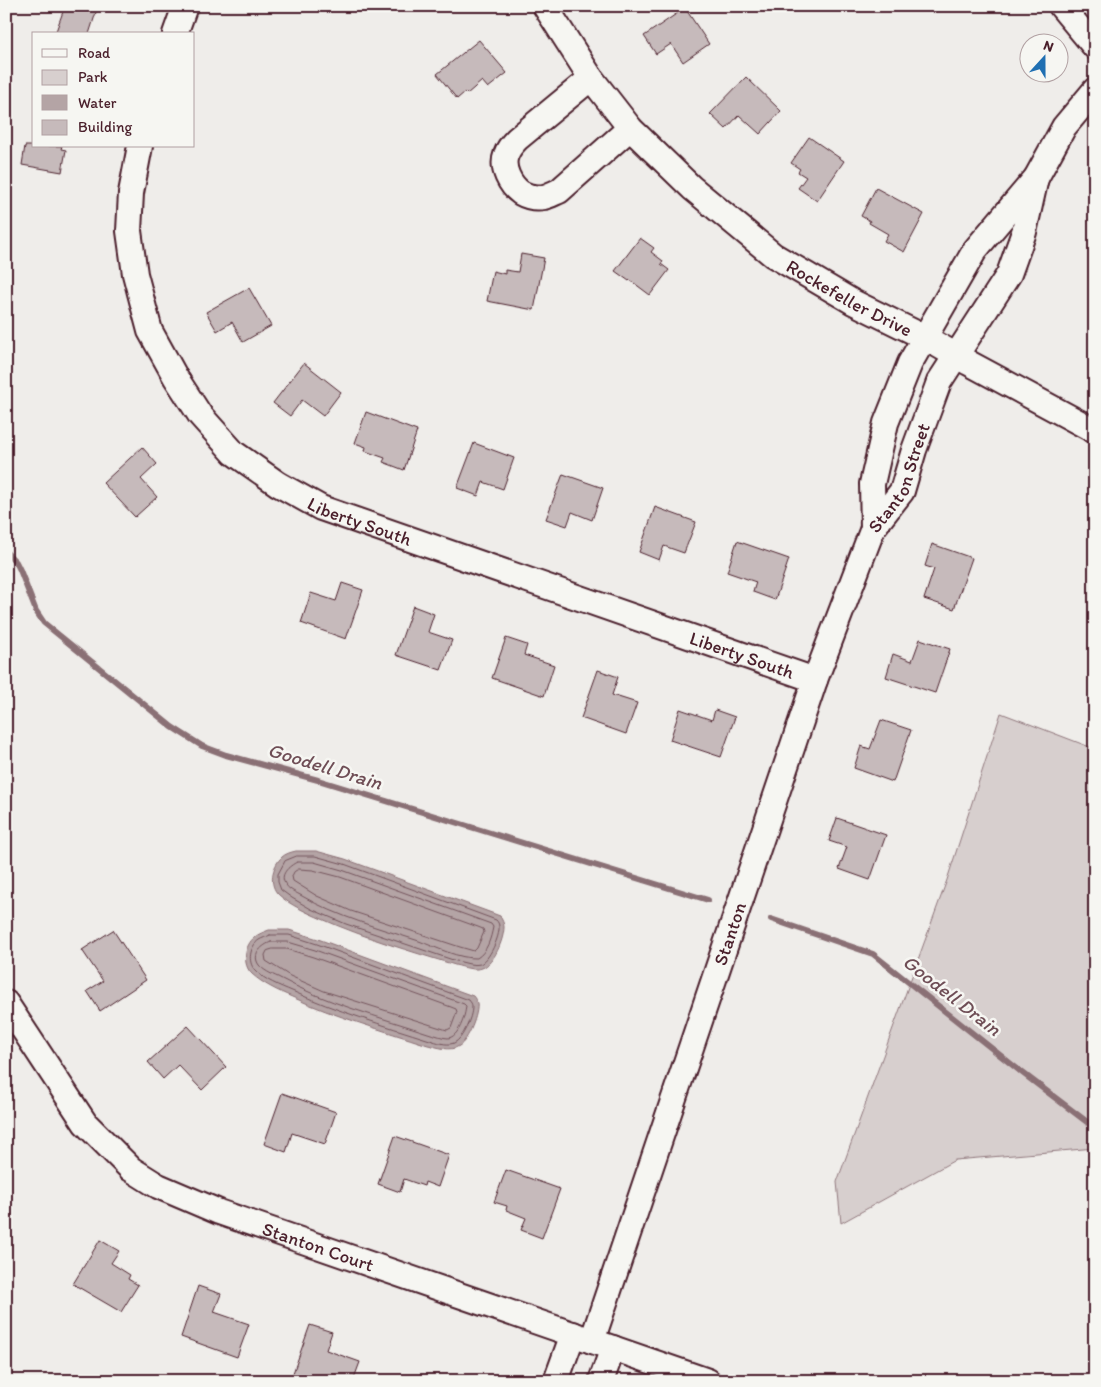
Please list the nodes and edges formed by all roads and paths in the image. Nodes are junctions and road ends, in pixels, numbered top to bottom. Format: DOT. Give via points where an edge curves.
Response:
graph roads {
  1 [pos="186,6"];
  2 [pos="544,6"];
  3 [pos="1061,6"];
  4 [pos="176,32"];
  5 [pos="1095,47"];
  6 [pos="590,78"];
  7 [pos="1095,90"];
  8 [pos="630,128"];
  9 [pos="140,148"];
  10 [pos="1036,178"];
  11 [pos="924,337"];
  12 [pos="957,356"];
  13 [pos="1095,431"];
  14 [pos="873,528"];
  15 [pos="815,680"];
  16 [pos="6,1003"];
  17 [pos="593,1341"];
  18 [pos="556,1381"];
  19 [pos="602,1381"];
  20 [pos="708,1381"];
  1 -- 4 [label="street"];
  2 -- 6 [label="street, Rockefeller Drive"];
  3 -- 5 [label="street"];
  6 -- 8 [label="street, Rockefeller Drive"];
  6 -- 8 [label="street" via="511,146 504,166 513,184 534,198 547,197"];
  7 -- 10 [label="street, Stanton Street" via="1064,127"];
  8 -- 11 [label="street, Rockefeller Drive" via="692,188 773,255 853,302"];
  9 -- 15 [label="street, Liberty South" via="131,193 129,231 135,274 150,331 200,416 234,453 278,484 321,508"];
  10 -- 11 [label="street, Stanton Street" via="975,250"];
  10 -- 12 [label="street, Stanton Street" via="1024,232 1009,274"];
  11 -- 12 [label="street, Rockefeller Drive"];
  11 -- 14 [label="street, Stanton Street" via="886,423 872,484"];
  12 -- 13 [label="street, Rockefeller Drive"];
  12 -- 14 [label="street, Stanton Street" via="939,382 902,491"];
  14 -- 15 [label="street, Stanton"];
  15 -- 17 [label="street, Stanton"];
  16 -- 17 [label="street, Stanton Court" via="86,1123 131,1169 158,1186 219,1212"];
  17 -- 18 [label="street"];
  17 -- 19 [label="street"];
  17 -- 20 [label="street, Stanton Court"];
}
